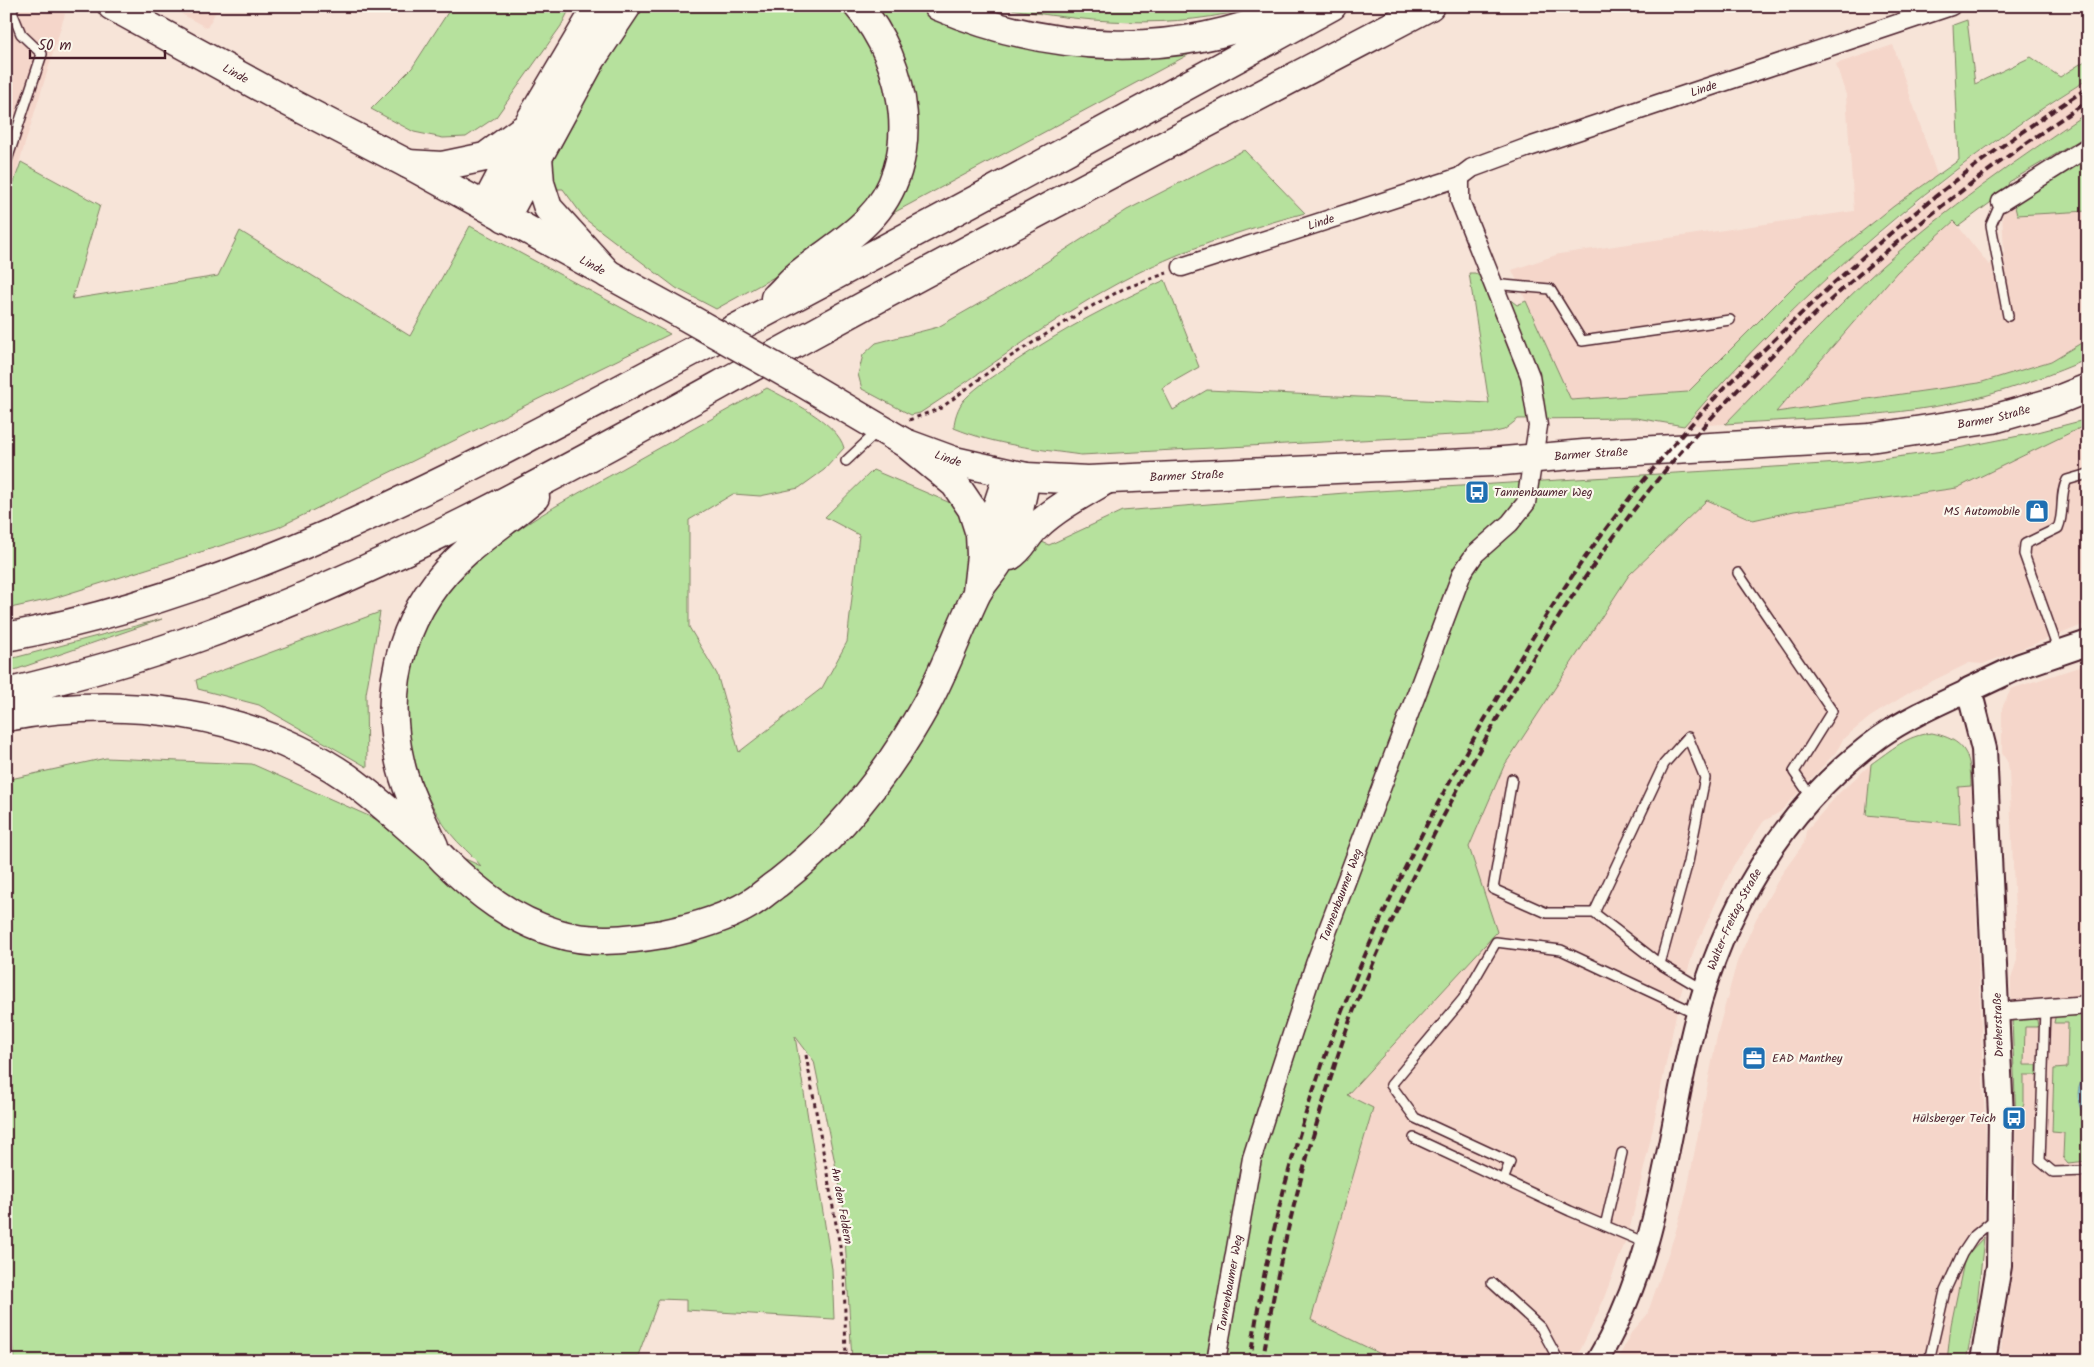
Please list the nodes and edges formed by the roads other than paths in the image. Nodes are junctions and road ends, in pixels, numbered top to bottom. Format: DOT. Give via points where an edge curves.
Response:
graph roads {
  1 [pos="14,6"];
  2 [pos="112,6"];
  3 [pos="598,6"];
  4 [pos="627,6"];
  5 [pos="858,6"];
  6 [pos="938,6"];
  7 [pos="1297,6"];
  8 [pos="1332,6"];
  9 [pos="1430,6"];
  10 [pos="1951,6"];
  11 [pos="527,126"];
  12 [pos="2088,146"];
  13 [pos="538,157"];
  14 [pos="6,163"];
  15 [pos="408,164"];
  16 [pos="1460,177"];
  17 [pos="2001,202"];
  18 [pos="495,212"];
  19 [pos="1182,267"];
  20 [pos="608,274"];
  21 [pos="1492,284"];
  22 [pos="2008,316"];
  23 [pos="754,319"];
  24 [pos="1730,320"];
  25 [pos="2088,388"];
  26 [pos="880,430"];
  27 [pos="906,432"];
  28 [pos="1533,459"];
  29 [pos="846,461"];
  30 [pos="571,466"];
  31 [pos="2088,474"];
  32 [pos="1017,475"];
  33 [pos="1097,480"];
  34 [pos="990,559"];
  35 [pos="1738,573"];
  36 [pos="6,637"];
  37 [pos="2088,643"];
  38 [pos="2059,652"];
  39 [pos="1969,690"];
  40 [pos="6,693"];
  41 [pos="6,717"];
  42 [pos="1512,779"];
  43 [pos="1812,798"];
  44 [pos="435,850"];
  45 [pos="1594,913"];
  46 [pos="1660,964"];
  47 [pos="1704,990"];
  48 [pos="2088,1005"];
  49 [pos="2045,1008"];
  50 [pos="1997,1012"];
  51 [pos="1698,1014"];
  52 [pos="1414,1138"];
  53 [pos="1622,1152"];
  54 [pos="2088,1171"];
  55 [pos="1503,1180"];
  56 [pos="2001,1214"];
  57 [pos="1605,1226"];
  58 [pos="1648,1244"];
  59 [pos="1492,1284"];
  60 [pos="1216,1361"];
  61 [pos="1559,1361"];
  62 [pos="1598,1361"];
  63 [pos="1929,1361"];
  64 [pos="1983,1361"];
  1 -- 14 [label="lane" via="12,12 21,34 42,54"];
  2 -- 15 [label="main road, Linde"];
  3 -- 11 [label="main road"];
  4 -- 13 [label="main road" via="591,60"];
  5 -- 23 [label="main road" via="886,49 896,76 904,134 899,164 890,190 870,218 842,245 801,272"];
  6 -- 7 [label="main road" via="1004,30 1047,40 1142,45 1216,35 1268,20"];
  8 -- 23 [label="main road"];
  9 -- 30 [label="main road" via="993,235"];
  10 -- 16 [label="street, Linde" via="1526,148 1472,168"];
  11 -- 15 [label="main road" via="485,156 442,166"];
  11 -- 18 [label="main road"];
  12 -- 17 [label="street"];
  13 -- 18 [label="main road"];
  13 -- 20 [label="main road" via="540,183 548,208"];
  15 -- 18 [label="main road, Linde"];
  16 -- 19 [label="street, Linde"];
  16 -- 21 [label="street" via="1460,201"];
  17 -- 22 [label="lane" via="1991,225"];
  18 -- 20 [label="main road, Linde"];
  20 -- 26 [label="main road, Linde, bridge" via="798,380"];
  21 -- 24 [label="lane" via="1550,289 1582,341"];
  21 -- 28 [label="street" via="1530,376 1538,426"];
  23 -- 36 [label="main road" via="381,512 180,591 68,626"];
  25 -- 28 [label="main road, Barmer Straße" via="1993,419 1870,438"];
  26 -- 27 [label="main road, Linde"];
  26 -- 29 [label="lane"];
  27 -- 32 [label="main road, Linde" via="954,461"];
  27 -- 34 [label="main road" via="965,496"];
  28 -- 33 [label="main road, Barmer Straße"];
  28 -- 60 [label="street, Tannenbaumer Weg" via="1529,493 1522,510 1475,554 1462,573 1312,973 1252,1158"];
  30 -- 40 [label="main road" via="408,550 298,599 204,636 80,675"];
  30 -- 44 [label="main road" via="466,552 436,584 409,627 395,675 392,720 400,763"];
  31 -- 38 [label="lane" via="2067,480 2062,489 2062,517 2058,528 2025,544 2024,554"];
  32 -- 33 [label="main road, Linde"];
  32 -- 34 [label="main road"];
  33 -- 34 [label="main road" via="1036,527 1016,552"];
  34 -- 44 [label="main road" via="928,701 895,757 824,844 751,903 702,925 635,939 596,940 559,934 522,920 488,900"];
  35 -- 43 [label="lane" via="1832,711 1794,772"];
  37 -- 38 [label="main road, Walter-Freitag-Straße"];
  38 -- 39 [label="main road, Walter-Freitag-Straße"];
  39 -- 43 [label="street, Walter-Freitag-Straße" via="1881,736"];
  39 -- 50 [label="main road, Dreherstraße" via="1984,749"];
  41 -- 44 [label="main road" via="72,708 117,707 198,716 236,725 281,742 345,776"];
  42 -- 45 [label="lane" via="1493,889 1547,913"];
  43 -- 47 [label="street, Walter-Freitag-Straße" via="1756,871 1722,939"];
  45 -- 46 [label="lane"];
  45 -- 46 [label="lane" via="1664,764 1688,737 1705,778 1688,862"];
  46 -- 47 [label="lane"];
  47 -- 51 [label="street, Walter-Freitag-Straße"];
  48 -- 49 [label="street"];
  49 -- 50 [label="street"];
  49 -- 54 [label="lane" via="2040,1161 2053,1172"];
  50 -- 56 [label="main road, Dreherstraße"];
  51 -- 55 [label="lane" via="1561,950 1496,942 1463,999 1391,1085 1415,1118 1510,1162"];
  51 -- 58 [label="street, Walter-Freitag-Straße"];
  52 -- 55 [label="lane"];
  53 -- 57 [label="lane"];
  55 -- 57 [label="lane"];
  56 -- 63 [label="lane" via="1974,1236 1962,1254 1945,1291"];
  56 -- 64 [label="main road, Dreherstraße" via="1996,1293"];
  57 -- 58 [label="lane"];
  58 -- 62 [label="street, Walter-Freitag-Straße" via="1626,1306"];
  59 -- 61 [label="lane" via="1541,1328"];
}
